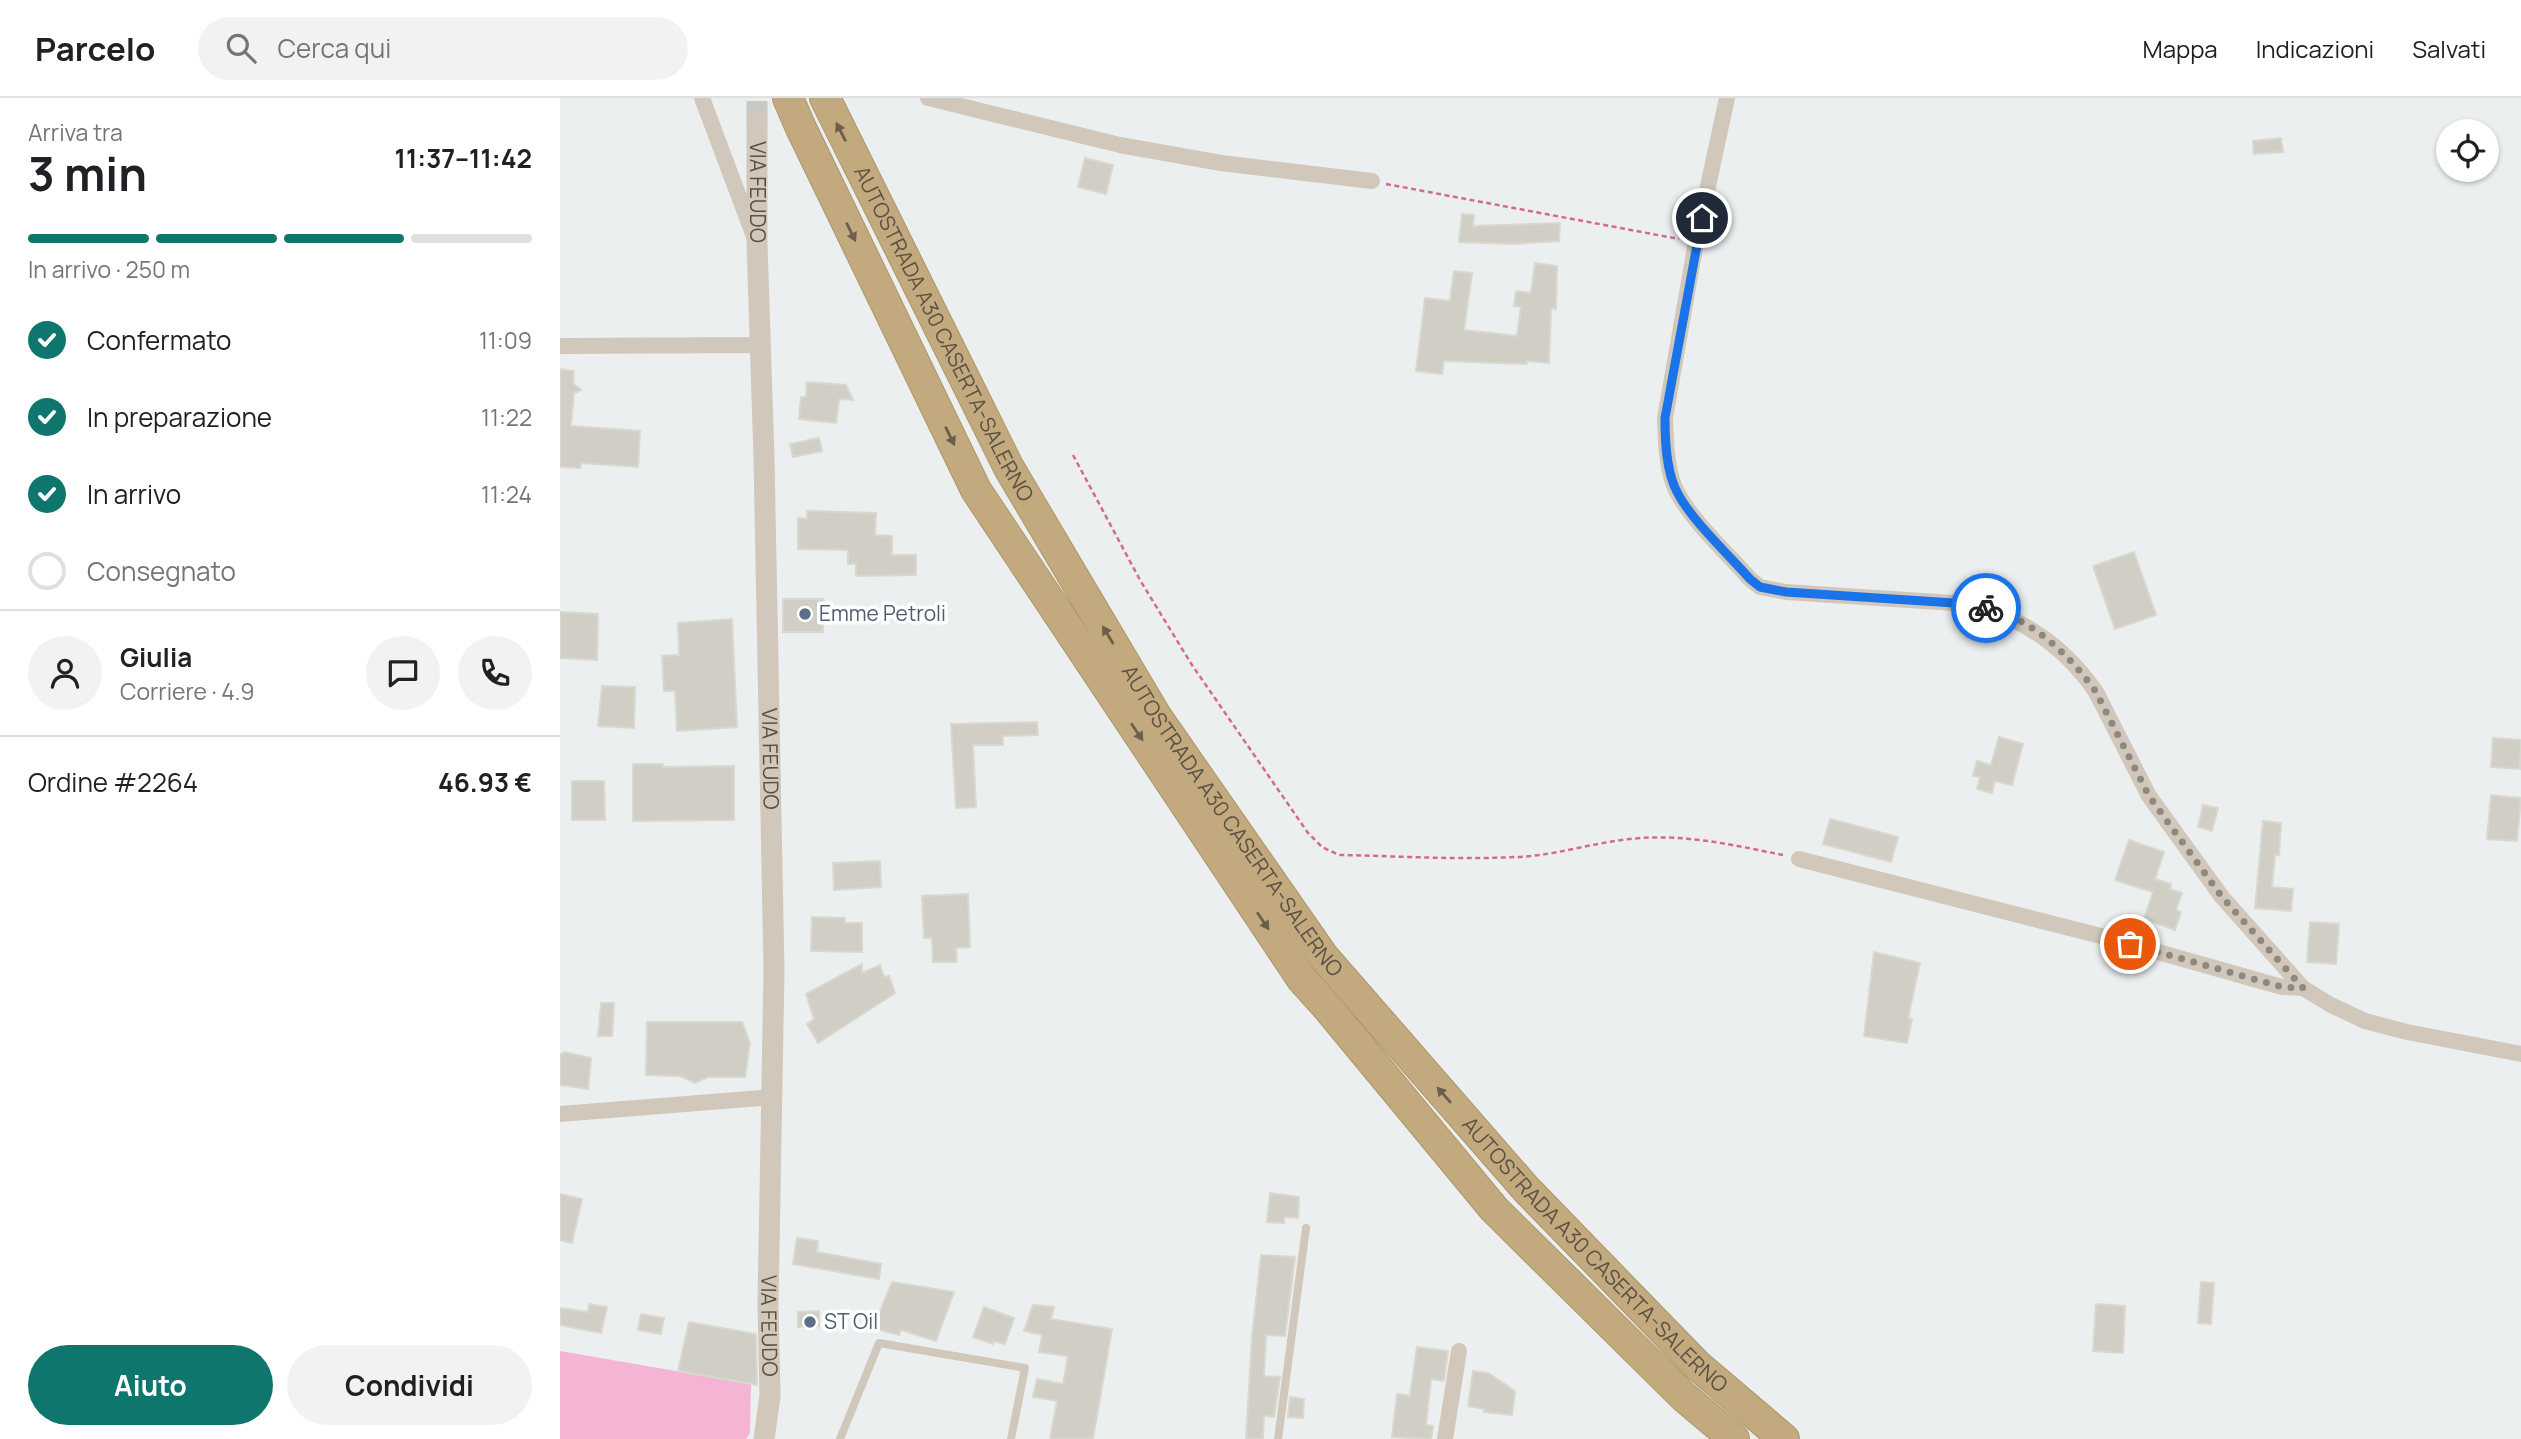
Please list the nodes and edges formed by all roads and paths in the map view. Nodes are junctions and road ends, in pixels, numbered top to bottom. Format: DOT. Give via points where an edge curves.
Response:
graph roads {
  1 [pos="702,98"];
  2 [pos="788,98"];
  3 [pos="825,98"];
  4 [pos="928,98"];
  5 [pos="1727,98"];
  6 [pos="757,122"];
  7 [pos="1372,181"];
  8 [pos="757,243"];
  9 [pos="1696,243"];
  10 [pos="760,345"];
  11 [pos="560,346"];
  12 [pos="1073,455"];
  13 [pos="1799,859"];
  14 [pos="2303,988"];
  15 [pos="2521,1054"];
  16 [pos="773,1097"];
  17 [pos="560,1114"];
  18 [pos="1306,1228"];
  19 [pos="1458,1351"];
  20 [pos="770,1396"];
  21 [pos="764,1439"];
  22 [pos="780,1439"];
  23 [pos="840,1439"];
  24 [pos="1011,1439"];
  25 [pos="1278,1439"];
  26 [pos="1445,1439"];
  27 [pos="1734,1439"];
  28 [pos="1784,1439"];
  1 -- 8 [label="street"];
  2 -- 27 [label="highway, AUTOSTRADA A30 CASERTA-SALERNO, one-way" via="976,490 1301,978 1494,1209 1684,1397"];
  28 -- 3 [label="highway, AUTOSTRADA A30 CASERTA-SALERNO, one-way" via="1697,1365 1526,1189 1324,956 1156,716 1009,468"];
  4 -- 7 [label="street" via="1158,152"];
  5 -- 9 [label="street"];
  6 -- 8 [label="street, VIA FEUDO"];
  7 -- 9 [label="path"];
  8 -- 10 [label="street, VIA FEUDO"];
  9 -- 14 [label="street" via="1665,418 1665,442 1676,491 1691,512 1760,587 1997,610 2063,652 2096,692 2149,796 2222,897"];
  10 -- 11 [label="street"];
  10 -- 16 [label="street, VIA FEUDO"];
  12 -- 13 [label="path" via="1192,665 1322,847 1339,855 1517,857 1666,836"];
  13 -- 14 [label="street" via="2282,987"];
  14 -- 15 [label="street" via="2365,1021"];
  16 -- 17 [label="street"];
  16 -- 20 [label="street, VIA FEUDO"];
  18 -- 25 [label="lane"];
  19 -- 26 [label="street"];
  20 -- 21 [label="street, VIA FEUDO"];
  20 -- 22 [label="street, VIA FEUDO"];
  23 -- 24 [label="lane" via="879,1343 1026,1368"];
}
